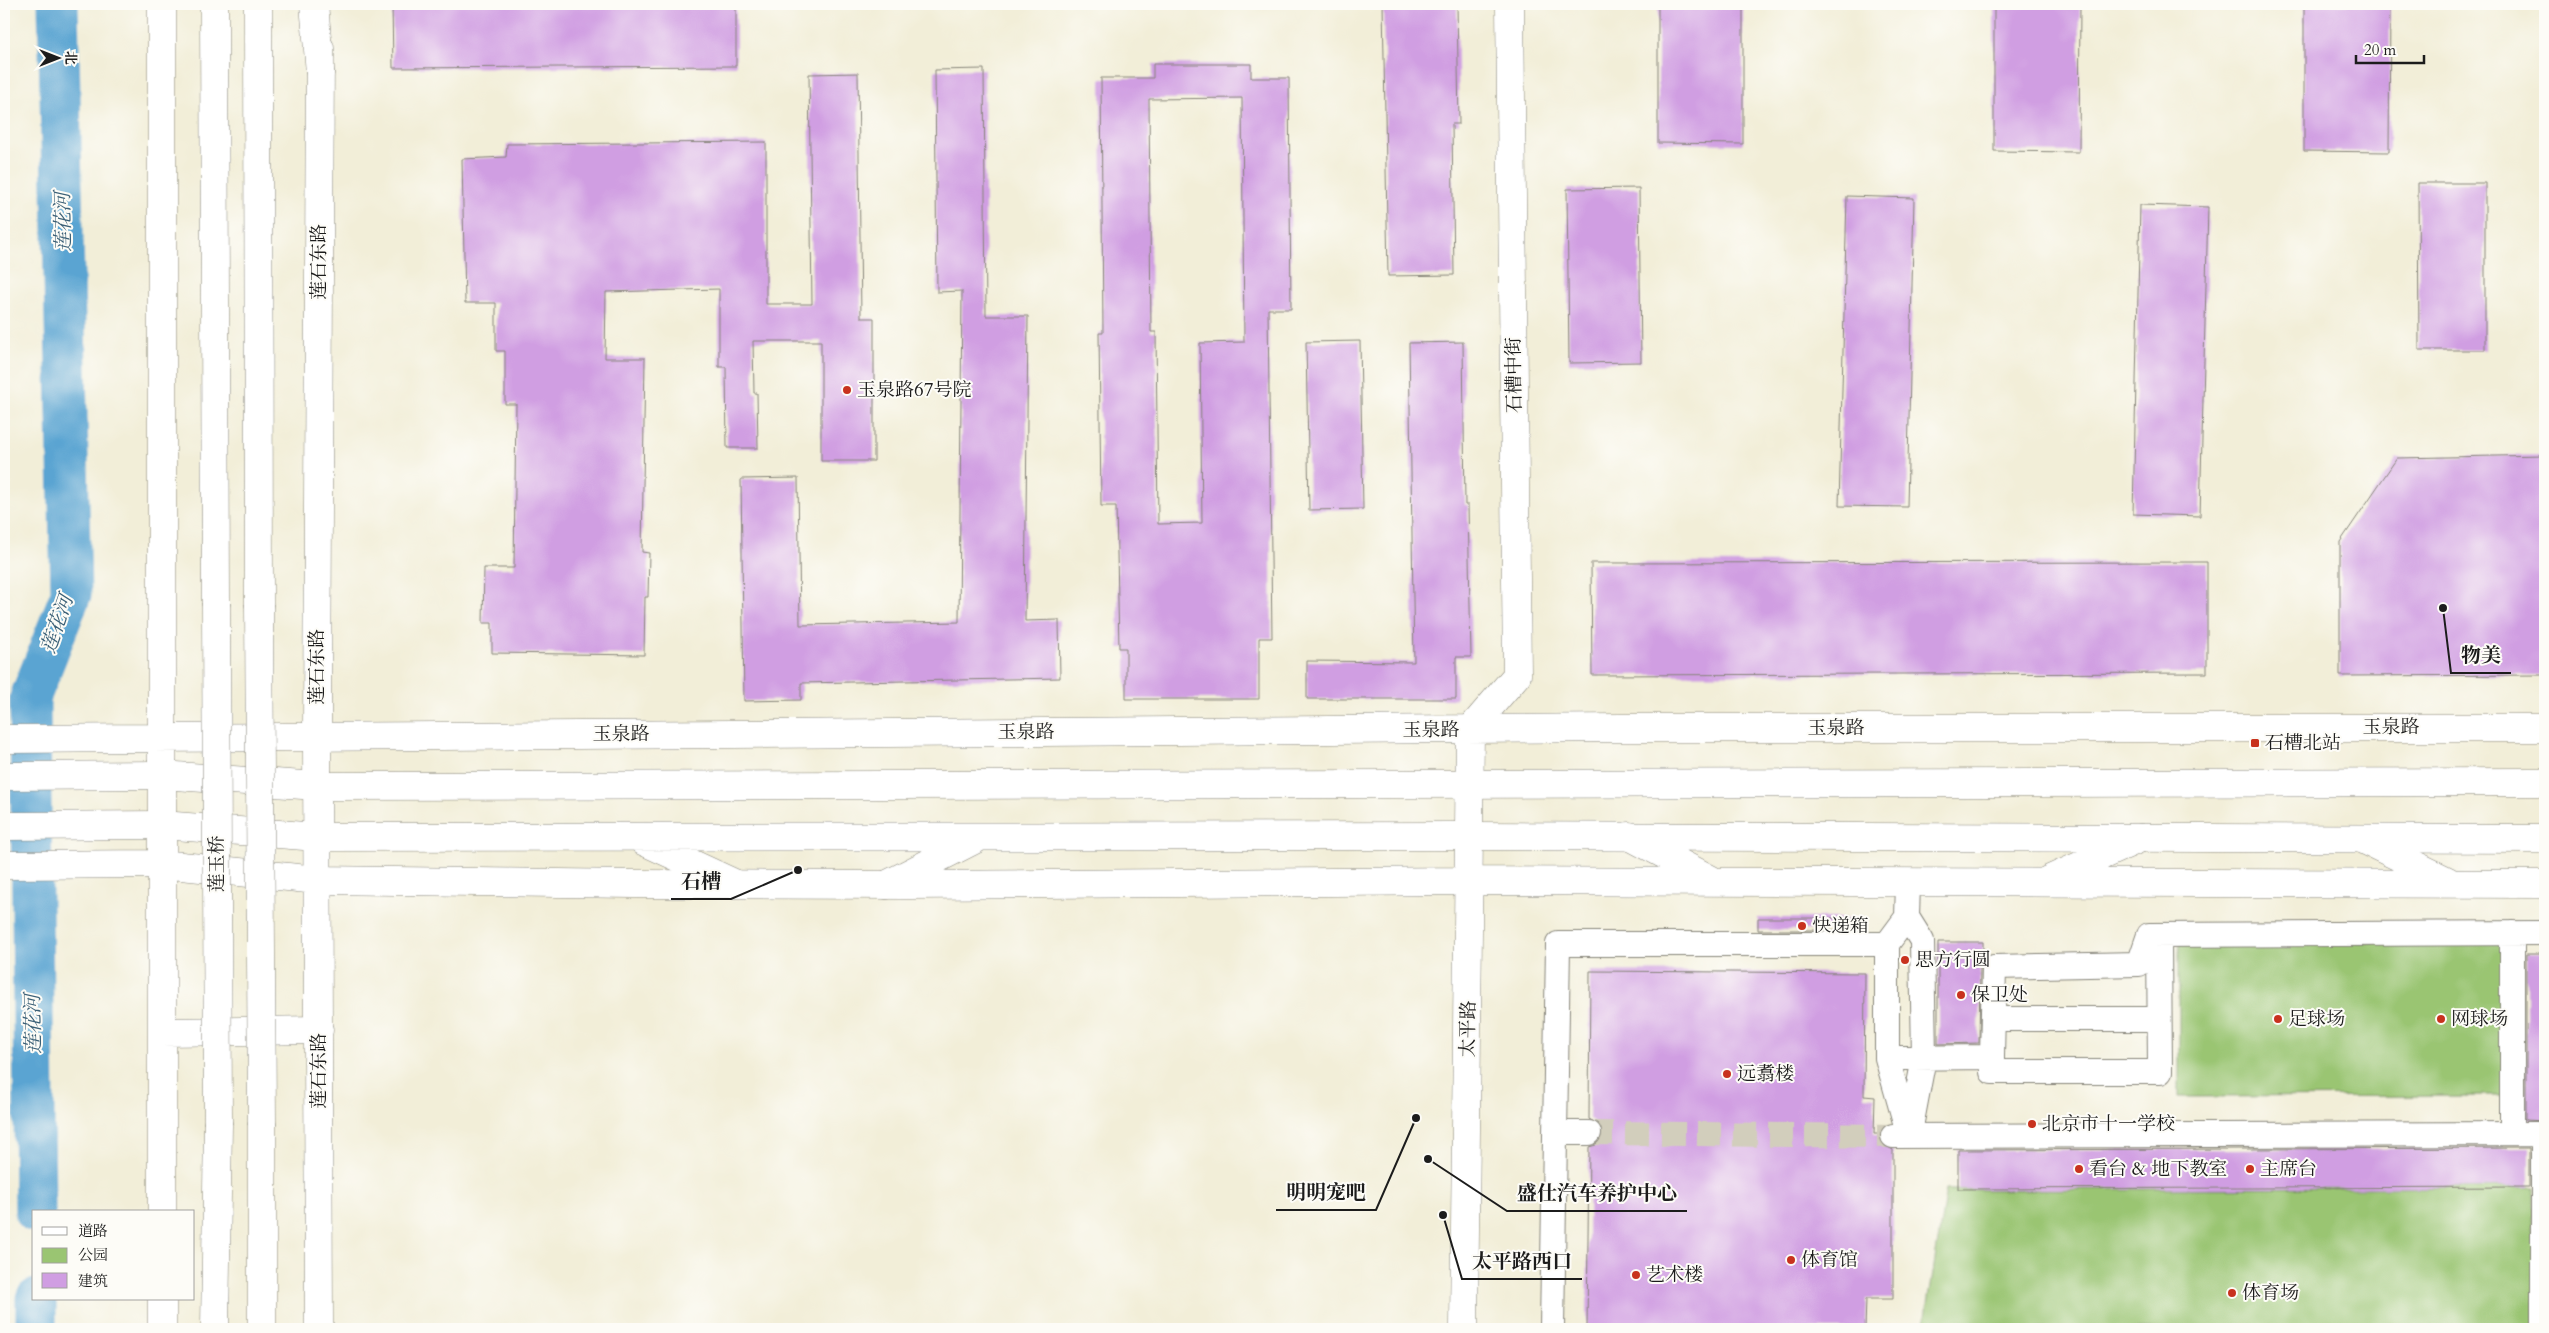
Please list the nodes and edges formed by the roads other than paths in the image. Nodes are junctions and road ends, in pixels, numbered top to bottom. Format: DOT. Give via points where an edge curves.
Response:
graph roads {
  1 [pos="162,4"];
  2 [pos="214,4"];
  3 [pos="258,4"];
  4 [pos="314,4"];
  5 [pos="320,4"];
  6 [pos="1510,4"];
  7 [pos="320,72"];
  8 [pos="2545,728"];
  9 [pos="1470,730"];
  10 [pos="317,736"];
  11 [pos="162,737"];
  12 [pos="4,739"];
  13 [pos="162,775"];
  14 [pos="4,776"];
  15 [pos="2545,782"];
  16 [pos="1470,785"];
  17 [pos="317,786"];
  18 [pos="162,825"];
  19 [pos="4,826"];
  20 [pos="980,836"];
  21 [pos="1470,836"];
  22 [pos="1629,836"];
  23 [pos="317,837"];
  24 [pos="635,837"];
  25 [pos="2141,838"];
  26 [pos="2362,839"];
  27 [pos="2545,839"];
  28 [pos="162,864"];
  29 [pos="4,865"];
  30 [pos="317,880"];
  31 [pos="1470,881"];
  32 [pos="1714,882"];
  33 [pos="1908,883"];
  34 [pos="2040,883"];
  35 [pos="736,884"];
  36 [pos="2452,884"];
  37 [pos="2545,884"];
  38 [pos="886,885"];
  39 [pos="1907,917"];
  40 [pos="2512,933"];
  41 [pos="2545,933"];
  42 [pos="2159,934"];
  43 [pos="1887,944"];
  44 [pos="1993,1019"];
  45 [pos="2158,1020"];
  46 [pos="319,1030"];
  47 [pos="162,1032"];
  48 [pos="1992,1057"];
  49 [pos="1887,1058"];
  50 [pos="1924,1058"];
  51 [pos="1555,1133"];
  52 [pos="1589,1133"];
  53 [pos="2512,1134"];
  54 [pos="1901,1136"];
  55 [pos="162,1210"];
  56 [pos="162,1300"];
  57 [pos="162,1329"];
  58 [pos="215,1329"];
  59 [pos="262,1329"];
  60 [pos="319,1329"];
  61 [pos="1464,1329"];
  62 [pos="1552,1329"];
  63 [pos="2543,1329"];
  1 -- 11 [label="main road"];
  2 -- 58 [label="main road, 莲玉桥, bridge" via="218,1124"];
  3 -- 59 [label="main road, bridge"];
  4 -- 7 [label="main road"];
  5 -- 7 [label="main road, 莲石东路"];
  6 -- 9 [label="main road, 石槽中街" via="1517,675"];
  7 -- 10 [label="main road, 莲石东路"];
  8 -- 9 [label="main road, 玉泉路"];
  9 -- 10 [label="main road, 玉泉路"];
  9 -- 16 [label="main road, 太平路"];
  10 -- 11 [label="main road, 玉泉路"];
  10 -- 17 [label="main road, 莲石东路"];
  11 -- 12 [label="main road, 玉泉路"];
  11 -- 13 [label="main road"];
  13 -- 14 [label="main road"];
  13 -- 17 [label="main road"];
  13 -- 18 [label="main road"];
  15 -- 16 [label="main road"];
  16 -- 17 [label="main road"];
  16 -- 21 [label="main road, 太平路"];
  17 -- 23 [label="main road, 莲石东路"];
  18 -- 19 [label="main road"];
  18 -- 23 [label="main road"];
  18 -- 28 [label="main road"];
  20 -- 21 [label="main road"];
  20 -- 24 [label="main road"];
  20 -- 38 [label="main road"];
  21 -- 22 [label="main road"];
  21 -- 31 [label="main road, 太平路"];
  22 -- 25 [label="main road"];
  22 -- 32 [label="main road"];
  23 -- 24 [label="main road"];
  23 -- 30 [label="main road, 莲石东路"];
  24 -- 35 [label="main road"];
  25 -- 26 [label="main road"];
  25 -- 34 [label="main road"];
  26 -- 27 [label="main road"];
  26 -- 36 [label="main road"];
  28 -- 29 [label="main road"];
  28 -- 30 [label="main road"];
  28 -- 47 [label="main road"];
  30 -- 35 [label="main road"];
  30 -- 46 [label="main road, 莲石东路"];
  31 -- 32 [label="main road"];
  31 -- 38 [label="main road"];
  31 -- 61 [label="main road, 太平路"];
  32 -- 33 [label="main road"];
  33 -- 34 [label="main road"];
  33 -- 39 [label="street"];
  34 -- 36 [label="main road"];
  35 -- 38 [label="main road"];
  36 -- 37 [label="main road"];
  39 -- 43 [label="street"];
  39 -- 50 [label="street" via="1922,941"];
  40 -- 41 [label="street"];
  40 -- 42 [label="street"];
  40 -- 53 [label="street"];
  42 -- 44 [label="street" via="2149,934 2138,964 1994,966"];
  42 -- 45 [label="street"];
  43 -- 49 [label="street"];
  43 -- 51 [label="street" via="1558,944"];
  44 -- 45 [label="street"];
  44 -- 48 [label="street"];
  45 -- 48 [label="street" via="2160,1072 1992,1072"];
  46 -- 47 [label="main road"];
  46 -- 60 [label="main road, 莲石东路"];
  47 -- 55 [label="main road"];
  48 -- 50 [label="street"];
  49 -- 50 [label="street"];
  49 -- 54 [label="street"];
  50 -- 54 [label="street"];
  51 -- 52 [label="street"];
  51 -- 62 [label="street"];
  53 -- 54 [label="street"];
  53 -- 63 [label="street" via="2544,1134"];
  56 -- 57 [label="main road"];
}
